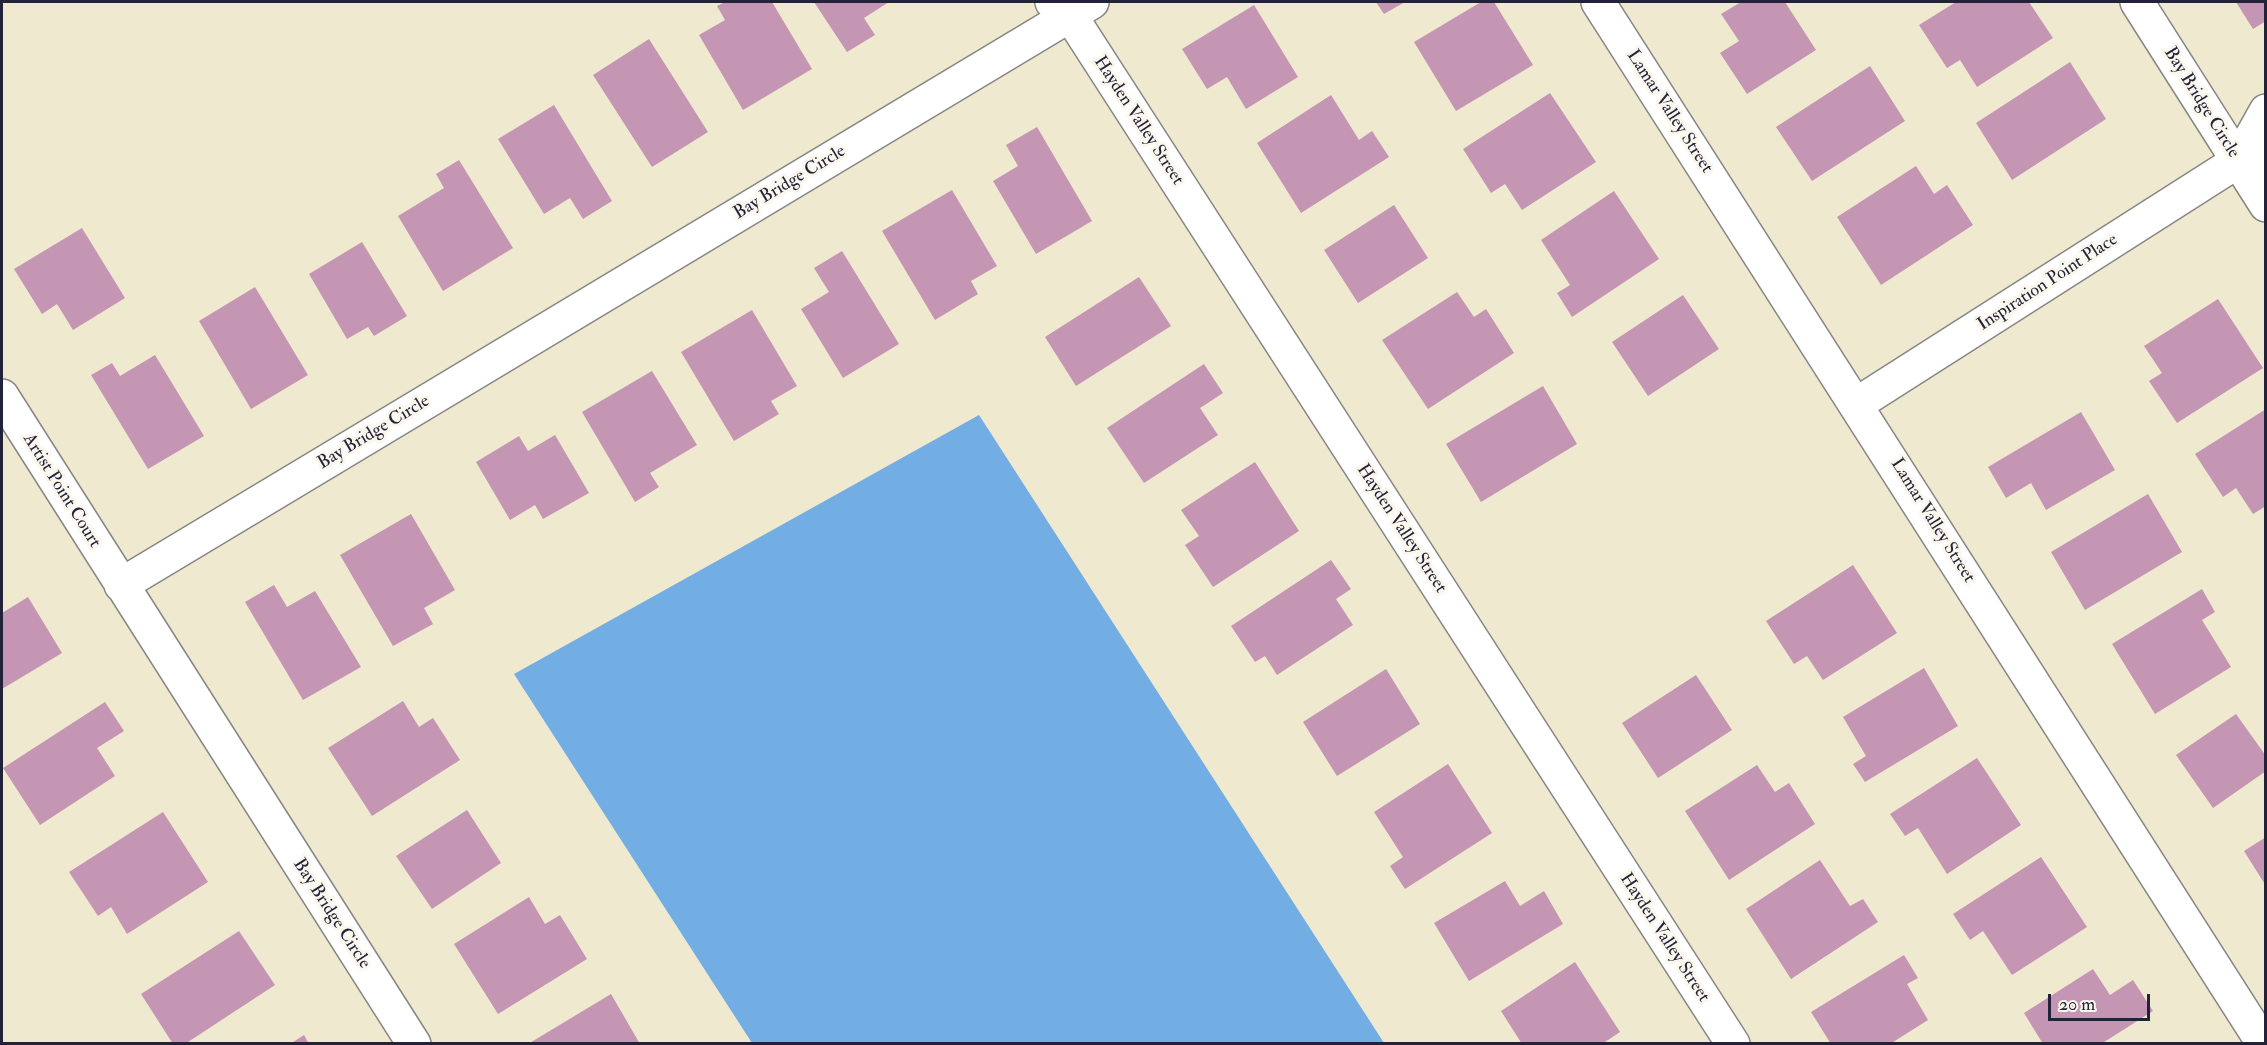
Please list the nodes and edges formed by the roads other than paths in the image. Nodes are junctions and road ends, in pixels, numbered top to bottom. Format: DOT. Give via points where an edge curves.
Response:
graph roads {
  1 [pos="1598,2"];
  2 [pos="2137,2"];
  3 [pos="1070,5"];
  4 [pos="2265,111"];
  5 [pos="2252,159"];
  6 [pos="2265,205"];
  7 [pos="2,396"];
  8 [pos="1857,404"];
  9 [pos="121,585"];
  10 [pos="2264,1043"];
  11 [pos="414,1044"];
  12 [pos="1733,1044"];
  1 -- 8 [label="street, Lamar Valley Street"];
  2 -- 5 [label="street, Bay Bridge Circle"];
  3 -- 9 [label="street, Bay Bridge Circle"];
  3 -- 12 [label="street, Hayden Valley Street"];
  4 -- 5 [label="street, Inspiration Point Place"];
  5 -- 6 [label="street, Bay Bridge Circle"];
  5 -- 8 [label="street, Inspiration Point Place"];
  7 -- 9 [label="street, Artist Point Court"];
  8 -- 10 [label="street, Lamar Valley Street"];
  9 -- 11 [label="street, Bay Bridge Circle"];
}
